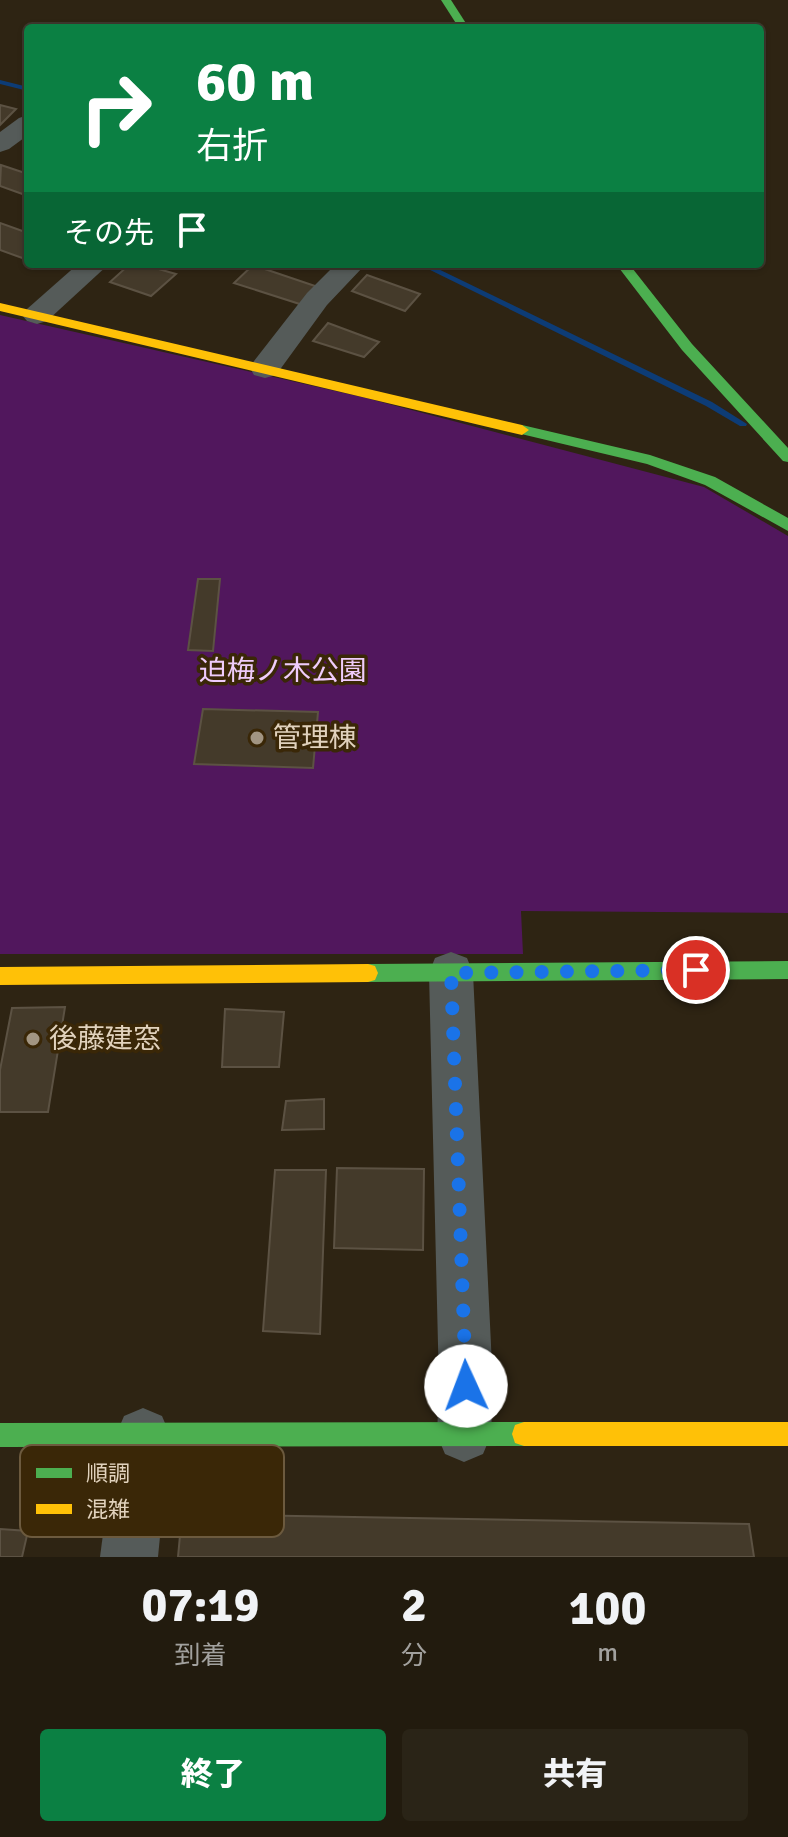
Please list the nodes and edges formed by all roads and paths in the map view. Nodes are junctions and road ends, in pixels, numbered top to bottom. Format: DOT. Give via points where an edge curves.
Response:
graph roads {
  1 [pos="446,0"];
  2 [pos="461,24"];
  3 [pos="24,126"];
  4 [pos="0,144"];
  5 [pos="90,268"];
  6 [pos="348,268"];
  7 [pos="625,268"];
  8 [pos="0,307"];
  9 [pos="37,315"];
  10 [pos="265,368"];
  11 [pos="788,457"];
  12 [pos="788,525"];
  13 [pos="788,970"];
  14 [pos="451,973"];
  15 [pos="0,976"];
  16 [pos="788,1434"];
  17 [pos="0,1435"];
  18 [pos="143,1435"];
  19 [pos="464,1435"];
  20 [pos="142,1445"];
  21 [pos="131,1537"];
  22 [pos="129,1557"];
  1 -- 2 [label="street"];
  3 -- 4 [label="street"];
  5 -- 9 [label="street"];
  6 -- 10 [label="street" via="317,299"];
  7 -- 11 [label="street" via="687,347"];
  8 -- 9 [label="street"];
  9 -- 10 [label="street"];
  10 -- 12 [label="street" via="650,460 710,481"];
  13 -- 14 [label="street"];
  14 -- 15 [label="street"];
  14 -- 19 [label="street"];
  16 -- 19 [label="street"];
  17 -- 18 [label="street"];
  18 -- 19 [label="street"];
  18 -- 20 [label="street"];
  21 -- 22 [label="street"];
}
